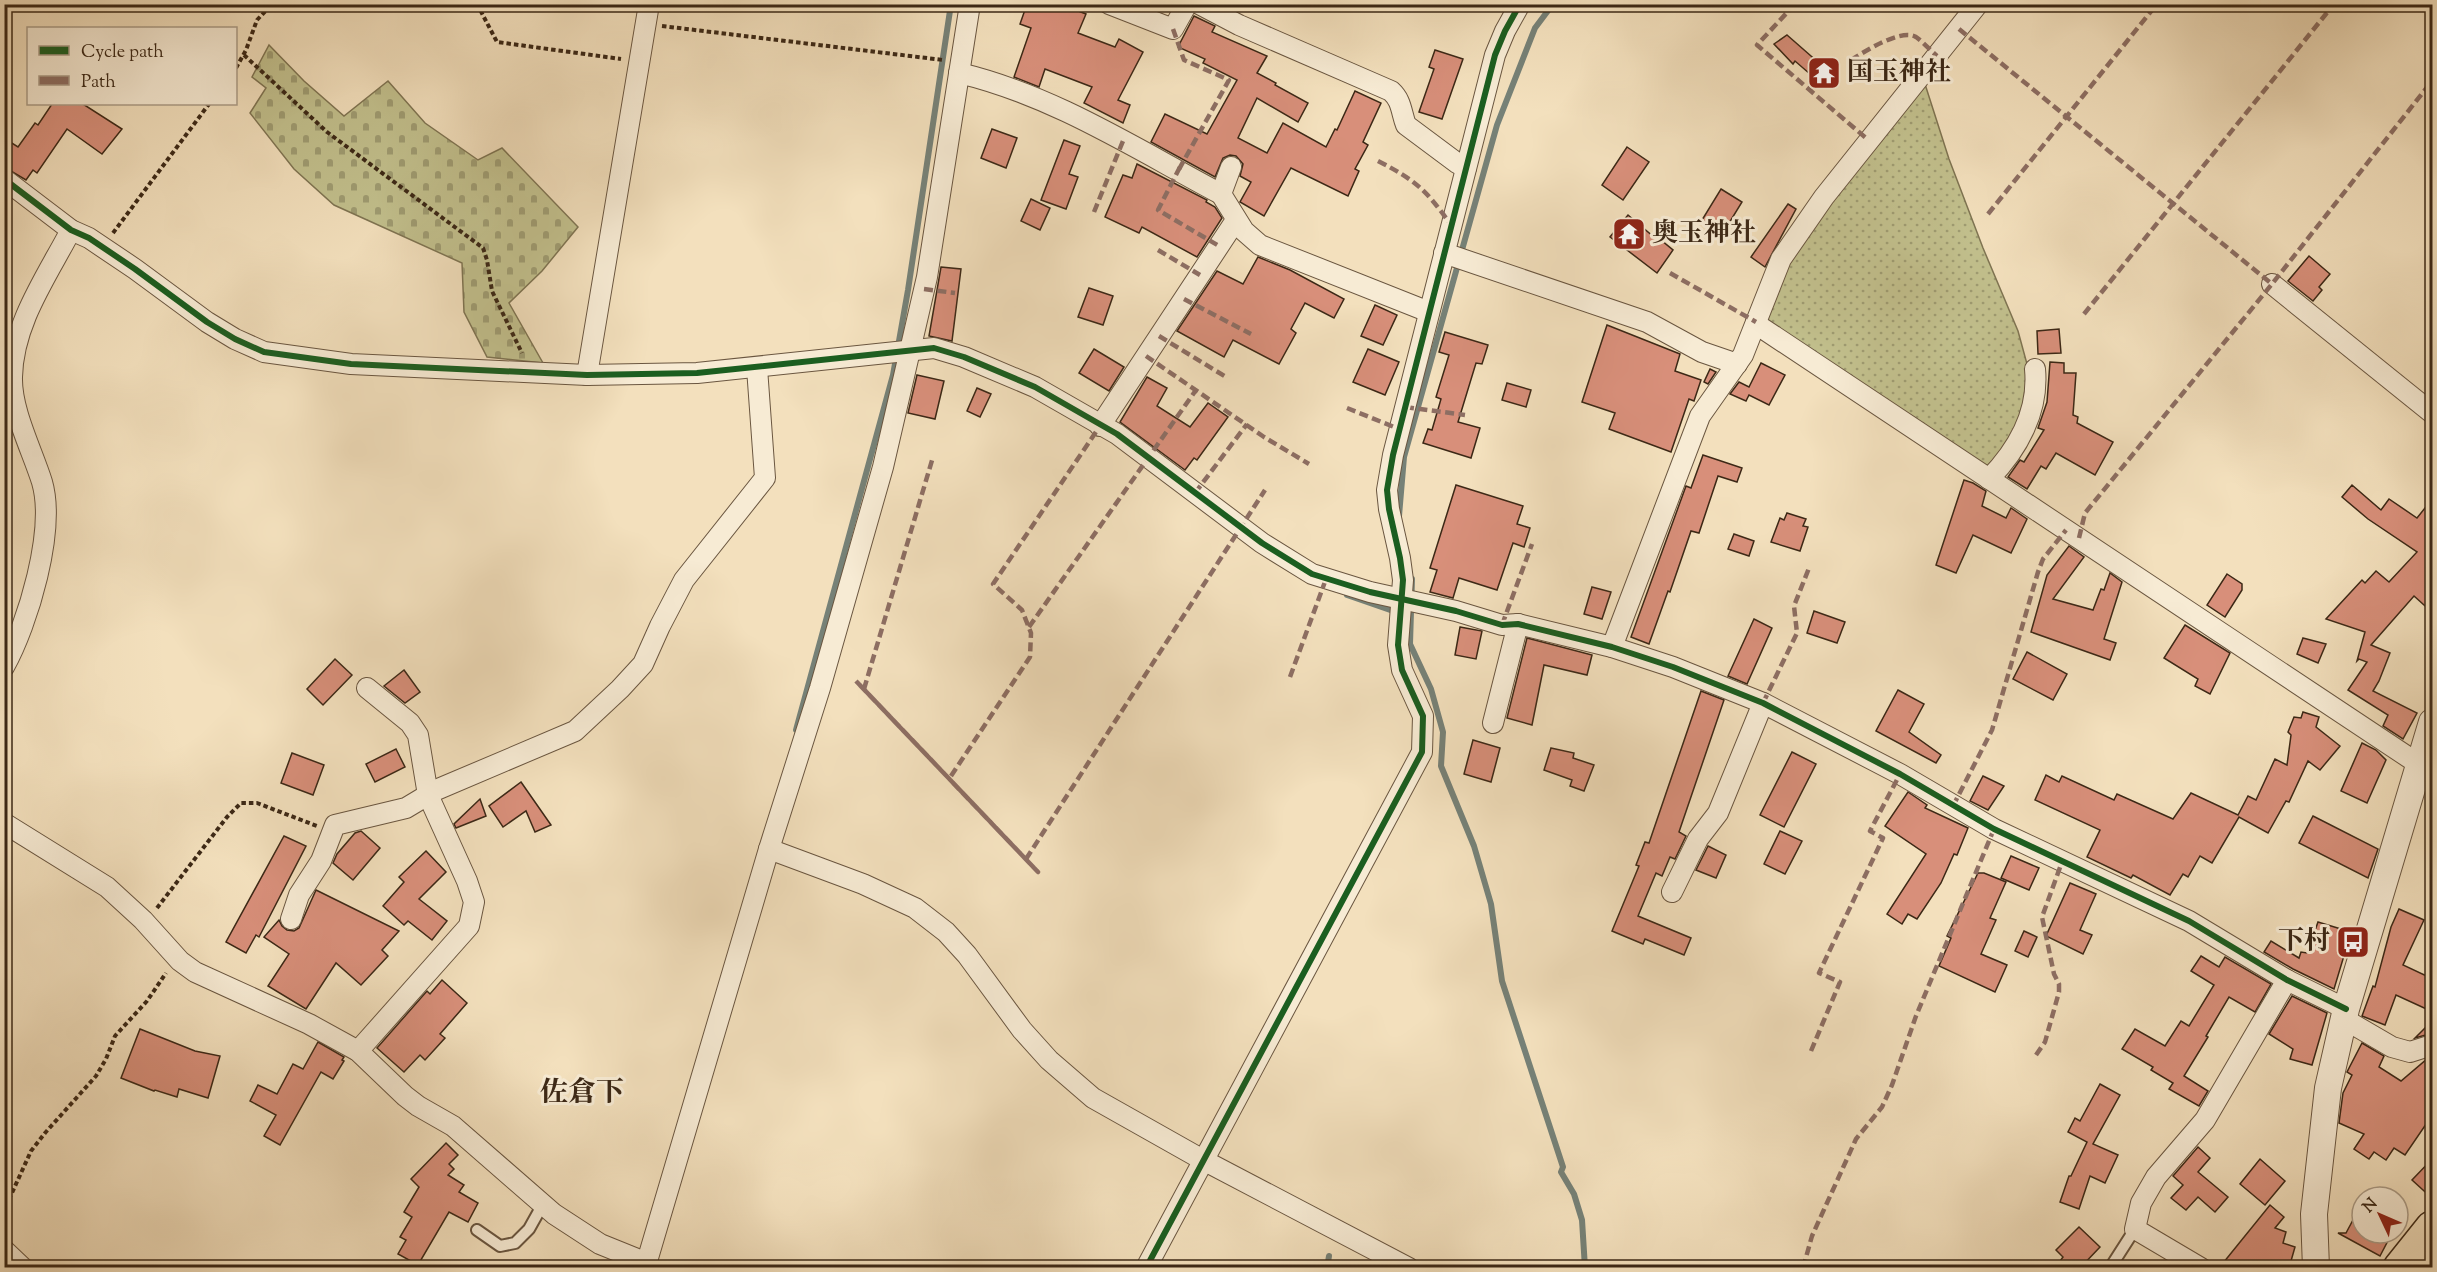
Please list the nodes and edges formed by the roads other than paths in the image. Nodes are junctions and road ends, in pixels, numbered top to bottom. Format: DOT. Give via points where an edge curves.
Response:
graph roads {
  1 [pos="649,4"];
  2 [pos="970,4"];
  3 [pos="1109,4"];
  4 [pos="1187,4"];
  5 [pos="1199,4"];
  6 [pos="1520,4"];
  7 [pos="1978,4"];
  8 [pos="960,68"];
  9 [pos="1231,167"];
  10 [pos="1466,168"];
  11 [pos="4,179"];
  12 [pos="1221,194"];
  13 [pos="1236,220"];
  14 [pos="71,230"];
  15 [pos="1444,253"];
  16 [pos="2272,284"];
  17 [pos="1429,312"];
  18 [pos="1756,322"];
  19 [pos="911,350"];
  20 [pos="1737,364"];
  21 [pos="757,368"];
  22 [pos="2035,369"];
  23 [pos="587,375"];
  24 [pos="2433,412"];
  25 [pos="1100,426"];
  26 [pos="1989,479"];
  27 [pos="1402,601"];
  28 [pos="1518,624"];
  29 [pos="1612,647"];
  30 [pos="4,666"];
  31 [pos="367,688"];
  32 [pos="1763,704"];
  33 [pos="2433,722"];
  34 [pos="1493,723"];
  35 [pos="2420,765"];
  36 [pos="428,795"];
  37 [pos="4,823"];
  38 [pos="769,849"];
  39 [pos="1672,891"];
  40 [pos="291,919"];
  41 [pos="2287,980"];
  42 [pos="2345,1014"];
  43 [pos="2433,1045"];
  44 [pos="358,1051"];
  45 [pos="1203,1160"];
  46 [pos="543,1204"];
  47 [pos="2433,1228"];
  48 [pos="2135,1229"];
  49 [pos="477,1230"];
  50 [pos="4,1250"];
  51 [pos="646,1265"];
  52 [pos="23,1268"];
  53 [pos="1146,1268"];
  54 [pos="1409,1268"];
  55 [pos="2110,1268"];
  56 [pos="2201,1268"];
  57 [pos="2316,1268"];
  58 [pos="2400,1268"];
  1 -- 23 [label="street"];
  2 -- 8 [label="street"];
  3 -- 4 [label="street" via="1173,29"];
  5 -- 10 [label="street" via="1391,91 1402,106 1406,125"];
  6 -- 10 [label="street" via="1495,55"];
  7 -- 18 [label="street" via="1824,197 1781,259"];
  8 -- 12 [label="street" via="1069,112"];
  8 -- 19 [label="street" via="927,277"];
  9 -- 12 [label="street"];
  10 -- 15 [label="street"];
  11 -- 14 [label="street"];
  12 -- 13 [label="street"];
  13 -- 17 [label="street" via="1260,245"];
  13 -- 25 [label="street"];
  14 -- 23 [label="street" via="102,247 207,322 264,352 351,364"];
  14 -- 30 [label="street" via="24,318 14,351 11,380 18,414 43,485 45,526 28,612"];
  15 -- 17 [label="street"];
  15 -- 20 [label="street" via="1647,322 1702,352"];
  16 -- 24 [label="street"];
  17 -- 27 [label="street" via="1387,490 1403,580"];
  18 -- 20 [label="street"];
  18 -- 26 [label="street"];
  19 -- 21 [label="street"];
  19 -- 25 [label="street" via="934,348 964,357 1035,387"];
  19 -- 38 [label="street" via="883,467 824,677"];
  20 -- 29 [label="street" via="1700,416"];
  21 -- 23 [label="street"];
  21 -- 36 [label="street" via="765,478 684,580 643,664 575,731"];
  22 -- 26 [label="street" via="2031,414 2017,442"];
  25 -- 27 [label="street" via="1117,434 1288,561 1326,579"];
  26 -- 35 [label="street"];
  27 -- 28 [label="street" via="1502,625"];
  27 -- 45 [label="street" via="1402,670 1423,716 1422,752"];
  28 -- 29 [label="street"];
  28 -- 34 [label="street"];
  29 -- 32 [label="street"];
  31 -- 36 [label="street" via="410,723 418,735"];
  32 -- 39 [label="street" via="1718,813 1698,839"];
  32 -- 41 [label="street" via="1900,774 1994,829 2190,921"];
  33 -- 35 [label="street"];
  35 -- 42 [label="street"];
  36 -- 40 [label="street" via="406,808 335,825"];
  36 -- 44 [label="street" via="474,902 468,926"];
  37 -- 44 [label="street" via="106,887 195,972"];
  38 -- 45 [label="street" via="915,908 946,932 1022,1030 1074,1084"];
  38 -- 51 [label="street"];
  41 -- 42 [label="street"];
  41 -- 48 [label="street" via="2205,1120 2156,1177 2141,1203"];
  42 -- 43 [label="street" via="2392,1047 2410,1052"];
  42 -- 57 [label="street" via="2328,1088 2314,1214"];
  44 -- 46 [label="street" via="405,1096 453,1126"];
  45 -- 53 [label="street"];
  45 -- 54 [label="street"];
  46 -- 49 [label="lane" via="529,1229 515,1243 500,1246"];
  46 -- 51 [label="street" via="576,1230"];
  47 -- 58 [label="highway"];
  48 -- 55 [label="lane"];
  48 -- 56 [label="street"];
  50 -- 52 [label="street"];
}
